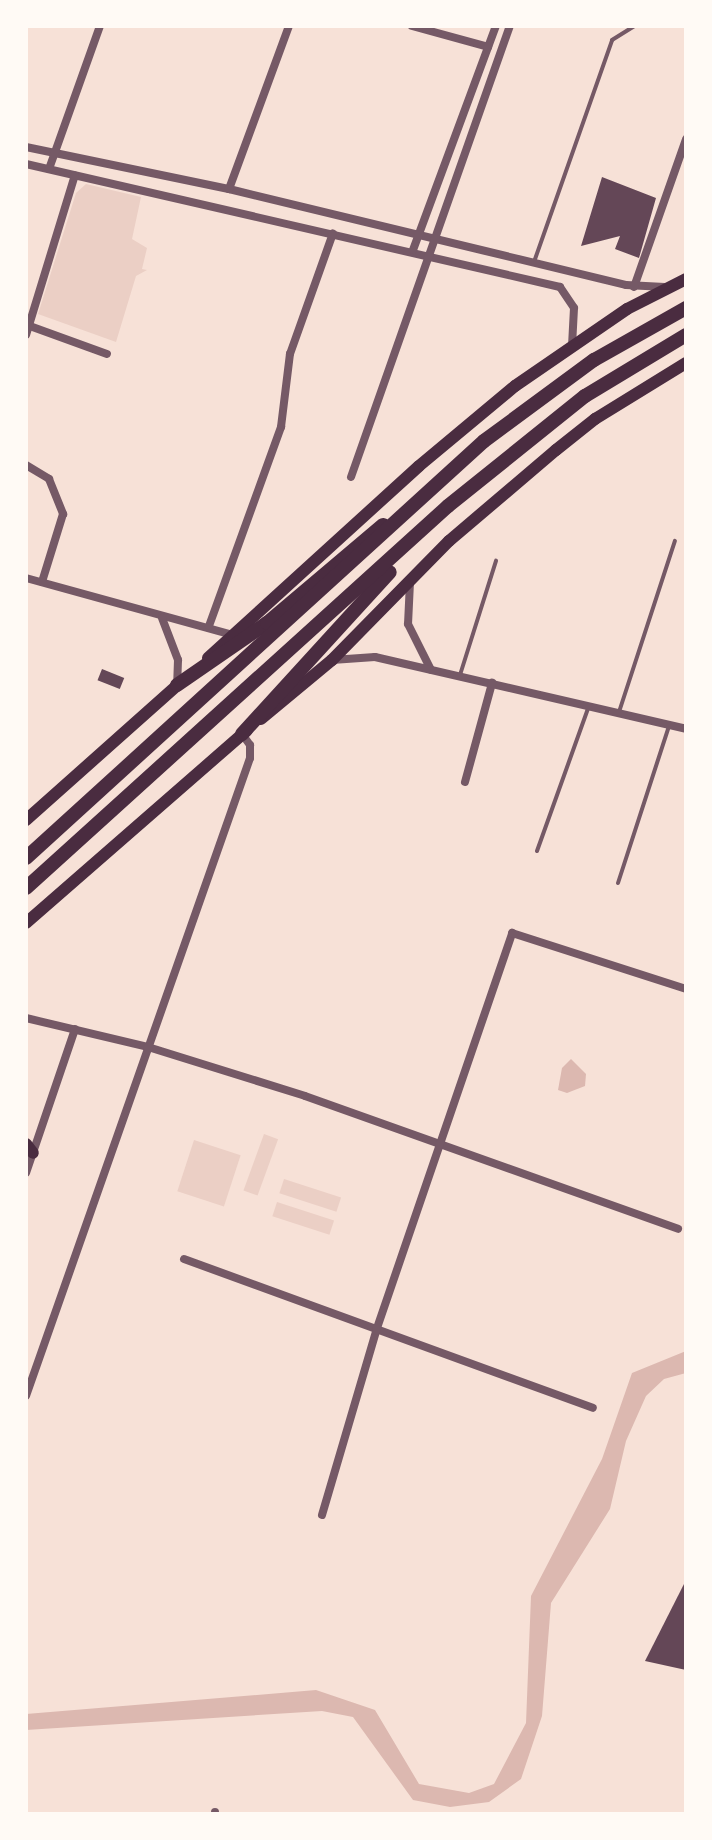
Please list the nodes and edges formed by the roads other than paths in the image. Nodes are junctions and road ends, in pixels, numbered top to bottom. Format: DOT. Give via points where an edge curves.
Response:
graph roads {
  1 [pos="100,26"];
  2 [pos="289,26"];
  3 [pos="412,26"];
  4 [pos="496,26"];
  5 [pos="510,26"];
  6 [pos="634,26"];
  7 [pos="488,47"];
  8 [pos="686,139"];
  9 [pos="26,147"];
  10 [pos="54,154"];
  11 [pos="26,164"];
  12 [pos="49,169"];
  13 [pos="75,175"];
  14 [pos="229,189"];
  15 [pos="333,233"];
  16 [pos="419,234"];
  17 [pos="432,237"];
  18 [pos="413,250"];
  19 [pos="426,253"];
  20 [pos="534,262"];
  21 [pos="686,279"];
  22 [pos="634,287"];
  23 [pos="669,287"];
  24 [pos="686,308"];
  25 [pos="27,328"];
  26 [pos="686,335"];
  27 [pos="572,346"];
  28 [pos="107,354"];
  29 [pos="686,363"];
  30 [pos="26,465"];
  31 [pos="351,477"];
  32 [pos="408,513"];
  33 [pos="421,529"];
  34 [pos="675,541"];
  35 [pos="496,561"];
  36 [pos="410,576"];
  37 [pos="26,578"];
  38 [pos="42,582"];
  39 [pos="162,618"];
  40 [pos="209,626"];
  41 [pos="233,635"];
  42 [pos="332,660"];
  43 [pos="432,670"];
  44 [pos="460,675"];
  45 [pos="492,683"];
  46 [pos="177,685"];
  47 [pos="590,704"];
  48 [pos="619,712"];
  49 [pos="670,725"];
  50 [pos="686,729"];
  51 [pos="242,734"];
  52 [pos="465,782"];
  53 [pos="26,820"];
  54 [pos="537,851"];
  55 [pos="26,858"];
  56 [pos="618,883"];
  57 [pos="26,888"];
  58 [pos="26,923"];
  59 [pos="686,989"];
  60 [pos="26,1018"];
  61 [pos="75,1029"];
  62 [pos="148,1047"];
  63 [pos="439,1143"];
  64 [pos="30,1149"];
  65 [pos="26,1173"];
  66 [pos="678,1229"];
  67 [pos="184,1259"];
  68 [pos="376,1331"];
  69 [pos="26,1396"];
  70 [pos="593,1408"];
  71 [pos="322,1515"];
  1 -- 10 [label="street"];
  2 -- 14 [label="street"];
  3 -- 7 [label="street"];
  4 -- 7 [label="street"];
  5 -- 17 [label="street"];
  6 -- 20 [label="lane" via="612,40"];
  7 -- 16 [label="street"];
  8 -- 22 [label="street"];
  9 -- 10 [label="street"];
  10 -- 12 [label="street"];
  10 -- 14 [label="street"];
  11 -- 12 [label="street"];
  12 -- 13 [label="street"];
  13 -- 15 [label="street"];
  13 -- 25 [label="street"];
  14 -- 16 [label="street"];
  15 -- 18 [label="street"];
  15 -- 40 [label="street" via="290,354 281,427"];
  16 -- 17 [label="street"];
  16 -- 18 [label="street"];
  17 -- 19 [label="street"];
  17 -- 20 [label="street"];
  18 -- 19 [label="street"];
  19 -- 27 [label="street" via="560,287 574,308"];
  19 -- 31 [label="street"];
  20 -- 22 [label="street"];
  21 -- 23 [label="main road"];
  22 -- 23 [label="street"];
  23 -- 27 [label="main road"];
  24 -- 32 [label="highway" via="594,360 528,408"];
  25 -- 28 [label="street"];
  26 -- 33 [label="highway" via="585,396"];
  27 -- 41 [label="main road" via="419,466"];
  29 -- 36 [label="main road" via="595,419"];
  30 -- 38 [label="street" via="49,479 63,514"];
  32 -- 46 [label="highway" via="387,521 267,623"];
  32 -- 55 [label="highway"];
  33 -- 51 [label="highway" via="413,550 331,632"];
  33 -- 57 [label="highway"];
  34 -- 48 [label="lane"];
  35 -- 44 [label="lane"];
  36 -- 42 [label="main road"];
  36 -- 43 [label="street" via="408,624"];
  37 -- 38 [label="street"];
  38 -- 39 [label="street"];
  39 -- 40 [label="street"];
  39 -- 46 [label="street" via="178,660"];
  40 -- 41 [label="street"];
  41 -- 46 [label="main road"];
  42 -- 43 [label="street" via="375,657"];
  42 -- 51 [label="main road"];
  43 -- 44 [label="street"];
  44 -- 45 [label="street"];
  45 -- 47 [label="street"];
  45 -- 52 [label="street"];
  46 -- 53 [label="main road"];
  47 -- 48 [label="street"];
  47 -- 54 [label="lane"];
  48 -- 49 [label="street"];
  49 -- 50 [label="street"];
  49 -- 56 [label="lane"];
  51 -- 58 [label="main road"];
  51 -- 62 [label="street" via="250,745 250,758"];
  59 -- 63 [label="street" via="512,933"];
  60 -- 61 [label="street"];
  61 -- 62 [label="street"];
  61 -- 64 [label="street"];
  62 -- 63 [label="street"];
  62 -- 69 [label="street"];
  63 -- 66 [label="street"];
  63 -- 68 [label="street"];
  64 -- 65 [label="street"];
  67 -- 68 [label="street"];
  68 -- 70 [label="street"];
  68 -- 71 [label="street"];
}
